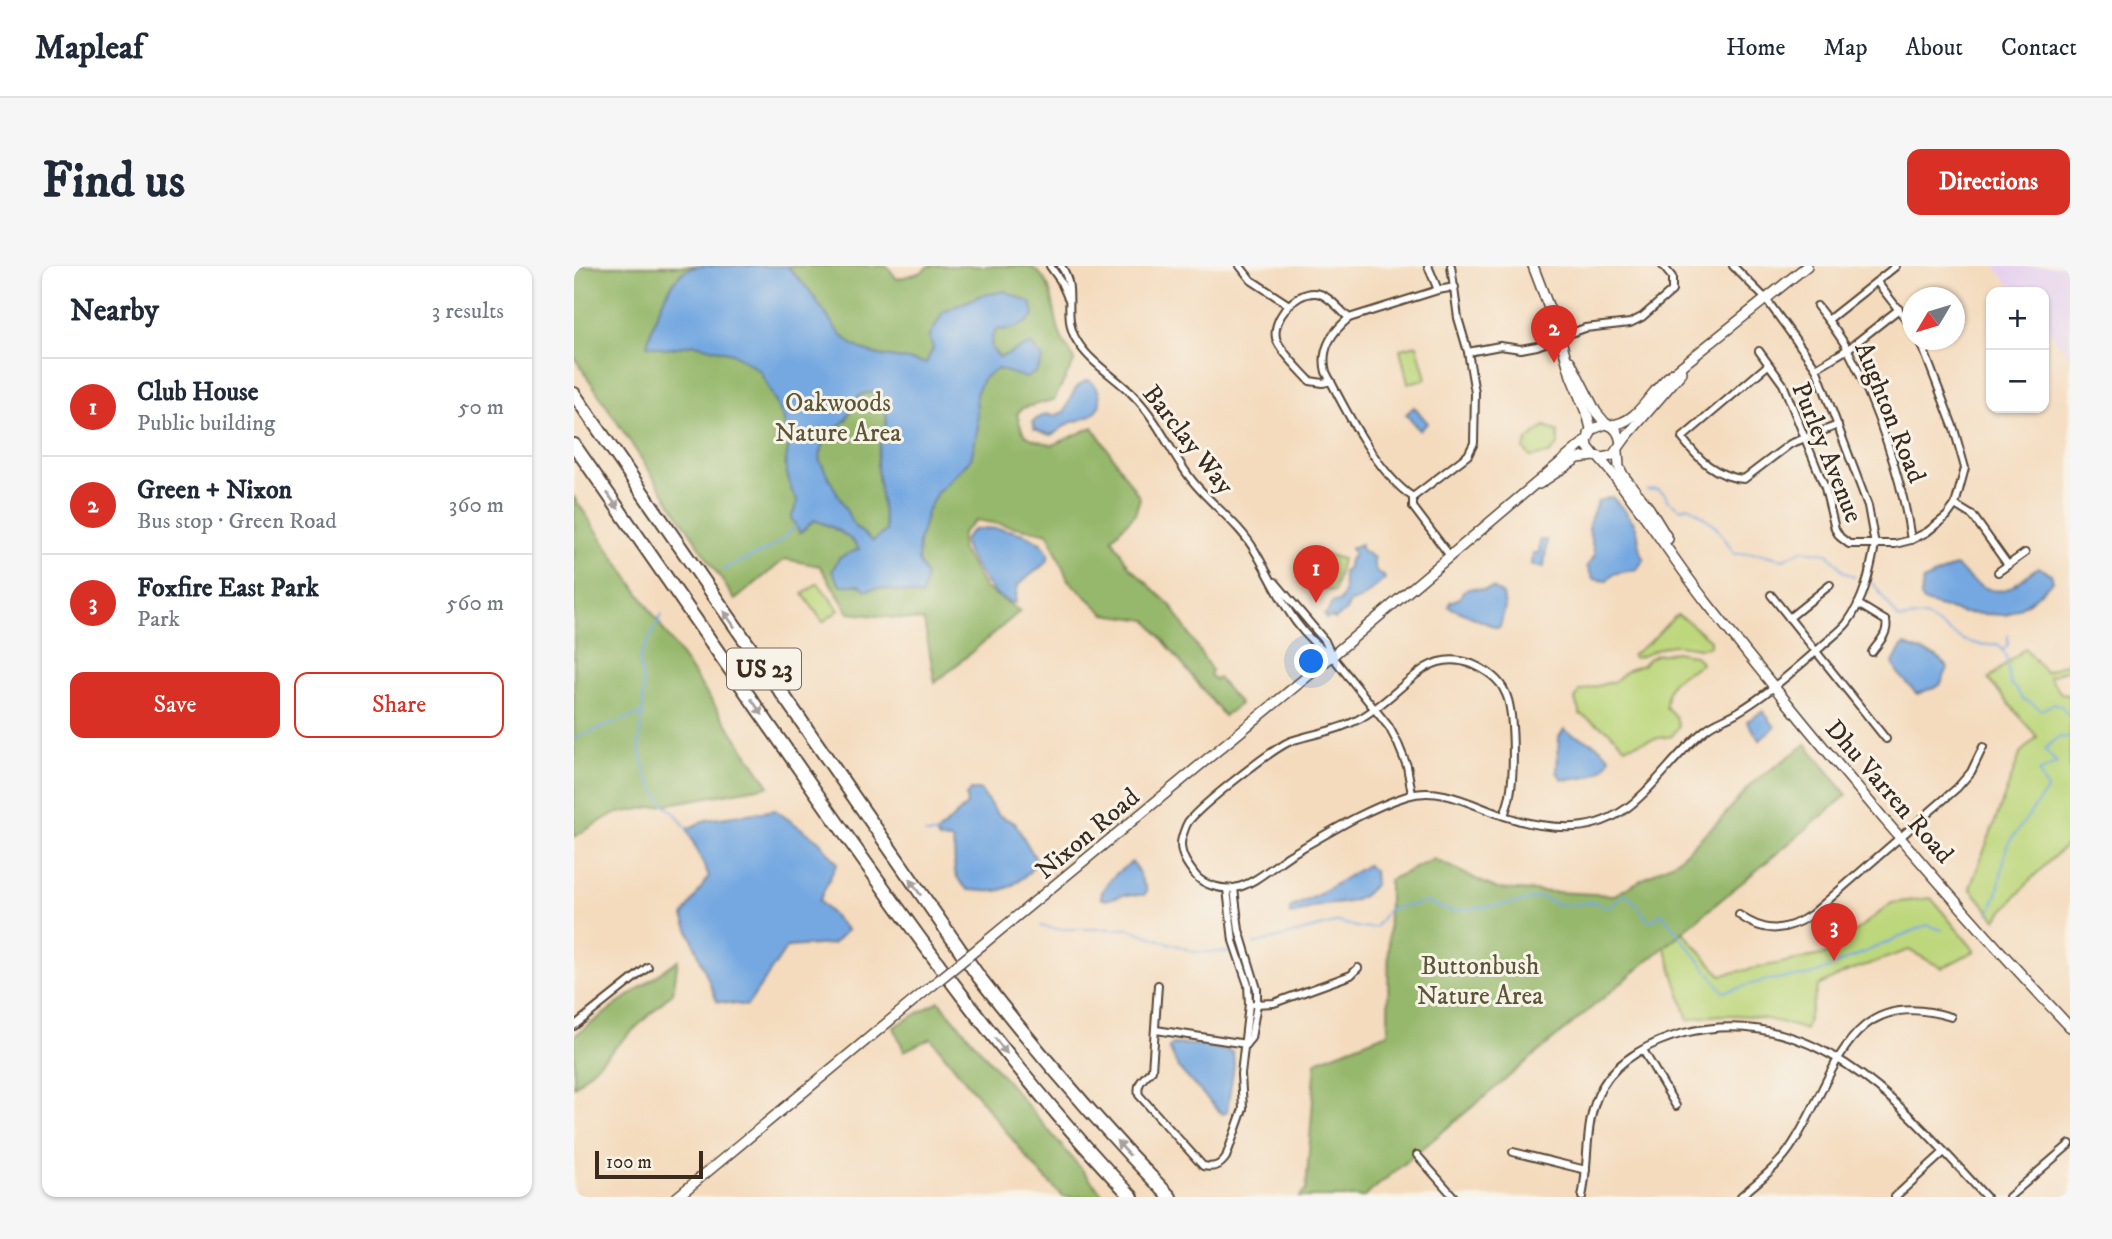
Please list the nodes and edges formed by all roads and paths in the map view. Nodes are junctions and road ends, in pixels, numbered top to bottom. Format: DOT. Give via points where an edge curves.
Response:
graph roads {
  1 [pos="1050,266"];
  2 [pos="1061,266"];
  3 [pos="1240,266"];
  4 [pos="1428,266"];
  5 [pos="1451,266"];
  6 [pos="1533,266"];
  7 [pos="1663,266"];
  8 [pos="1733,266"];
  9 [pos="1807,266"];
  10 [pos="1896,266"];
  11 [pos="1877,282"];
  12 [pos="1455,287"];
  13 [pos="1438,290"];
  14 [pos="1068,298"];
  15 [pos="1766,299"];
  16 [pos="1289,305"];
  17 [pos="1817,306"];
  18 [pos="1899,309"];
  19 [pos="1902,313"];
  20 [pos="1349,318"];
  21 [pos="1828,320"];
  22 [pos="1560,337"];
  23 [pos="1847,349"];
  24 [pos="1924,350"];
  25 [pos="1759,351"];
  26 [pos="1468,352"];
  27 [pos="1565,354"];
  28 [pos="1695,357"];
  29 [pos="1768,365"];
  30 [pos="1816,368"];
  31 [pos="1331,381"];
  32 [pos="574,394"];
  33 [pos="1608,425"];
  34 [pos="1838,425"];
  35 [pos="1588,437"];
  36 [pos="1804,439"];
  37 [pos="574,445"];
  38 [pos="1619,448"];
  39 [pos="1597,457"];
  40 [pos="1520,496"];
  41 [pos="1413,497"];
  42 [pos="1955,505"];
  43 [pos="1912,540"];
  44 [pos="1875,545"];
  45 [pos="2025,553"];
  46 [pos="1450,556"];
  47 [pos="2008,565"];
  48 [pos="1998,572"];
  49 [pos="1688,574"];
  50 [pos="1830,585"];
  51 [pos="1771,595"];
  52 [pos="1858,604"];
  53 [pos="1789,618"];
  54 [pos="1816,652"];
  55 [pos="1872,652"];
  56 [pos="1332,656"];
  57 [pos="1775,687"];
  58 [pos="1373,710"];
  59 [pos="1886,740"];
  60 [pos="1983,747"];
  61 [pos="1412,794"];
  62 [pos="1504,816"];
  63 [pos="1901,837"];
  64 [pos="1230,888"];
  65 [pos="1739,915"];
  66 [pos="1235,930"];
  67 [pos="648,967"];
  68 [pos="1358,968"];
  69 [pos="1351,975"];
  70 [pos="1356,984"];
  71 [pos="1158,985"];
  72 [pos="1249,1004"];
  73 [pos="1257,1004"];
  74 [pos="1951,1017"];
  75 [pos="574,1026"];
  76 [pos="2070,1027"];
  77 [pos="1156,1030"];
  78 [pos="1246,1044"];
  79 [pos="1643,1050"];
  80 [pos="1838,1060"];
  81 [pos="1676,1106"];
  82 [pos="2070,1144"];
  83 [pos="1513,1152"];
  84 [pos="1944,1152"];
  85 [pos="1418,1155"];
  86 [pos="1586,1170"];
  87 [pos="1741,1196"];
  88 [pos="677,1197"];
  89 [pos="1132,1197"];
  90 [pos="1170,1197"];
  91 [pos="1453,1197"];
  92 [pos="1582,1197"];
  93 [pos="1895,1197"];
  94 [pos="1986,1197"];
  95 [pos="2008,1197"];
  1 -- 14 [label="street, Barclay Way"];
  2 -- 14 [label="street, Barclay Way" via="1069,281"];
  3 -- 16 [label="street" via="1251,280"];
  4 -- 13 [label="street"];
  5 -- 12 [label="street"];
  6 -- 22 [label="main road"];
  7 -- 22 [label="street" via="1672,277 1672,291 1642,317"];
  8 -- 15 [label="street"];
  9 -- 15 [label="main road"];
  10 -- 11 [label="street"];
  11 -- 18 [label="street"];
  11 -- 21 [label="street"];
  12 -- 13 [label="street"];
  12 -- 26 [label="street"];
  13 -- 20 [label="street"];
  14 -- 56 [label="street, Barclay Way" via="1069,323 1077,342 1142,405 1205,497 1245,536 1264,570 1325,641"];
  15 -- 28 [label="main road"];
  15 -- 30 [label="street"];
  16 -- 20 [label="street" via="1315,293"];
  16 -- 31 [label="street" via="1276,339 1310,381"];
  17 -- 21 [label="street, Aughton Road"];
  18 -- 19 [label="street"];
  18 -- 23 [label="street"];
  20 -- 31 [label="street" via="1325,350"];
  21 -- 23 [label="street, Aughton Road"];
  22 -- 26 [label="street" via="1521,349 1500,346"];
  22 -- 27 [label="main road"];
  23 -- 30 [label="street"];
  23 -- 43 [label="street, Aughton Road" via="1870,398 1906,503"];
  24 -- 42 [label="street" via="1965,468"];
  25 -- 29 [label="street, Purley Avenue"];
  26 -- 41 [label="street" via="1475,393 1474,443 1468,455"];
  27 -- 33 [label="main road" via="1596,412"];
  27 -- 35 [label="main road" via="1588,417"];
  28 -- 33 [label="main road" via="1654,389 1631,419"];
  28 -- 38 [label="main road"];
  29 -- 36 [label="street, Purley Avenue" via="1783,384"];
  29 -- 36 [label="street" via="1682,438 1706,464 1723,475 1744,479 1790,444"];
  30 -- 34 [label="street"];
  31 -- 41 [label="street" via="1382,466"];
  90 -- 32 [label="highway, US 23, one-way" via="1052,1067 979,976"];
  33 -- 35 [label="main road" via="1597,427"];
  33 -- 38 [label="main road" via="1618,433"];
  34 -- 36 [label="street"];
  34 -- 44 [label="street" via="1868,506"];
  35 -- 39 [label="main road" via="1588,447"];
  35 -- 40 [label="main road, Nixon Road"];
  36 -- 44 [label="street, Purley Avenue" via="1840,537 1849,544"];
  37 -- 89 [label="highway, US 23, one-way" via="934,959 1021,1072"];
  38 -- 39 [label="main road" via="1610,457"];
  38 -- 49 [label="main road, Dhu Varren Road" via="1623,475 1649,508"];
  39 -- 40 [label="main road, Nixon Road" via="1578,458"];
  39 -- 49 [label="main road, Dhu Varren Road"];
  40 -- 46 [label="main road, Nixon Road"];
  41 -- 46 [label="street" via="1412,508"];
  42 -- 43 [label="street"];
  42 -- 47 [label="street" via="1973,516"];
  43 -- 44 [label="street"];
  44 -- 52 [label="street"];
  45 -- 47 [label="street"];
  46 -- 56 [label="main road, Nixon Road"];
  47 -- 48 [label="street"];
  49 -- 57 [label="main road, Dhu Varren Road"];
  50 -- 53 [label="street"];
  51 -- 53 [label="street"];
  52 -- 54 [label="street" via="1845,626"];
  52 -- 55 [label="street" via="1886,621 1888,629"];
  53 -- 54 [label="street"];
  54 -- 57 [label="street"];
  54 -- 59 [label="street"];
  56 -- 58 [label="street, Barclay Way"];
  56 -- 88 [label="main road, Nixon Road, bridge"];
  57 -- 62 [label="street" via="1706,728 1648,792 1606,820 1576,827"];
  57 -- 63 [label="main road, Dhu Varren Road"];
  58 -- 61 [label="street, Barclay Way" via="1398,744"];
  58 -- 62 [label="street" via="1437,662 1466,662 1489,673 1505,691 1512,719 1511,790"];
  58 -- 64 [label="street" via="1342,728 1273,751 1187,823 1181,844 1186,865 1201,881"];
  60 -- 63 [label="street" via="1962,783"];
  61 -- 62 [label="street" via="1438,793"];
  61 -- 64 [label="street" via="1352,819 1254,879"];
  63 -- 65 [label="street" via="1802,920 1767,929"];
  63 -- 76 [label="main road, Dhu Varren Road"];
  64 -- 66 [label="street"];
  66 -- 72 [label="street"];
  66 -- 73 [label="street" via="1255,981"];
  67 -- 75 [label="street"];
  68 -- 69 [label="street"];
  69 -- 70 [label="street"];
  69 -- 73 [label="street" via="1274,1003"];
  71 -- 77 [label="street"];
  72 -- 73 [label="street"];
  72 -- 78 [label="street"];
  73 -- 78 [label="street"];
  74 -- 80 [label="street" via="1912,1009 1882,1015 1857,1032"];
  77 -- 78 [label="street"];
  77 -- 78 [label="street" via="1152,1070 1140,1082 1139,1095 1203,1166 1222,1164 1243,1109 1241,1074"];
  79 -- 80 [label="street" via="1693,1031 1741,1027 1796,1039"];
  79 -- 81 [label="street"];
  79 -- 86 [label="street" via="1614,1072 1598,1094"];
  80 -- 84 [label="street" via="1904,1108"];
  80 -- 87 [label="street" via="1792,1146"];
  82 -- 95 [label="street"];
  83 -- 86 [label="street"];
  84 -- 93 [label="street"];
  84 -- 94 [label="street"];
  85 -- 91 [label="street"];
  86 -- 92 [label="street"];
}
